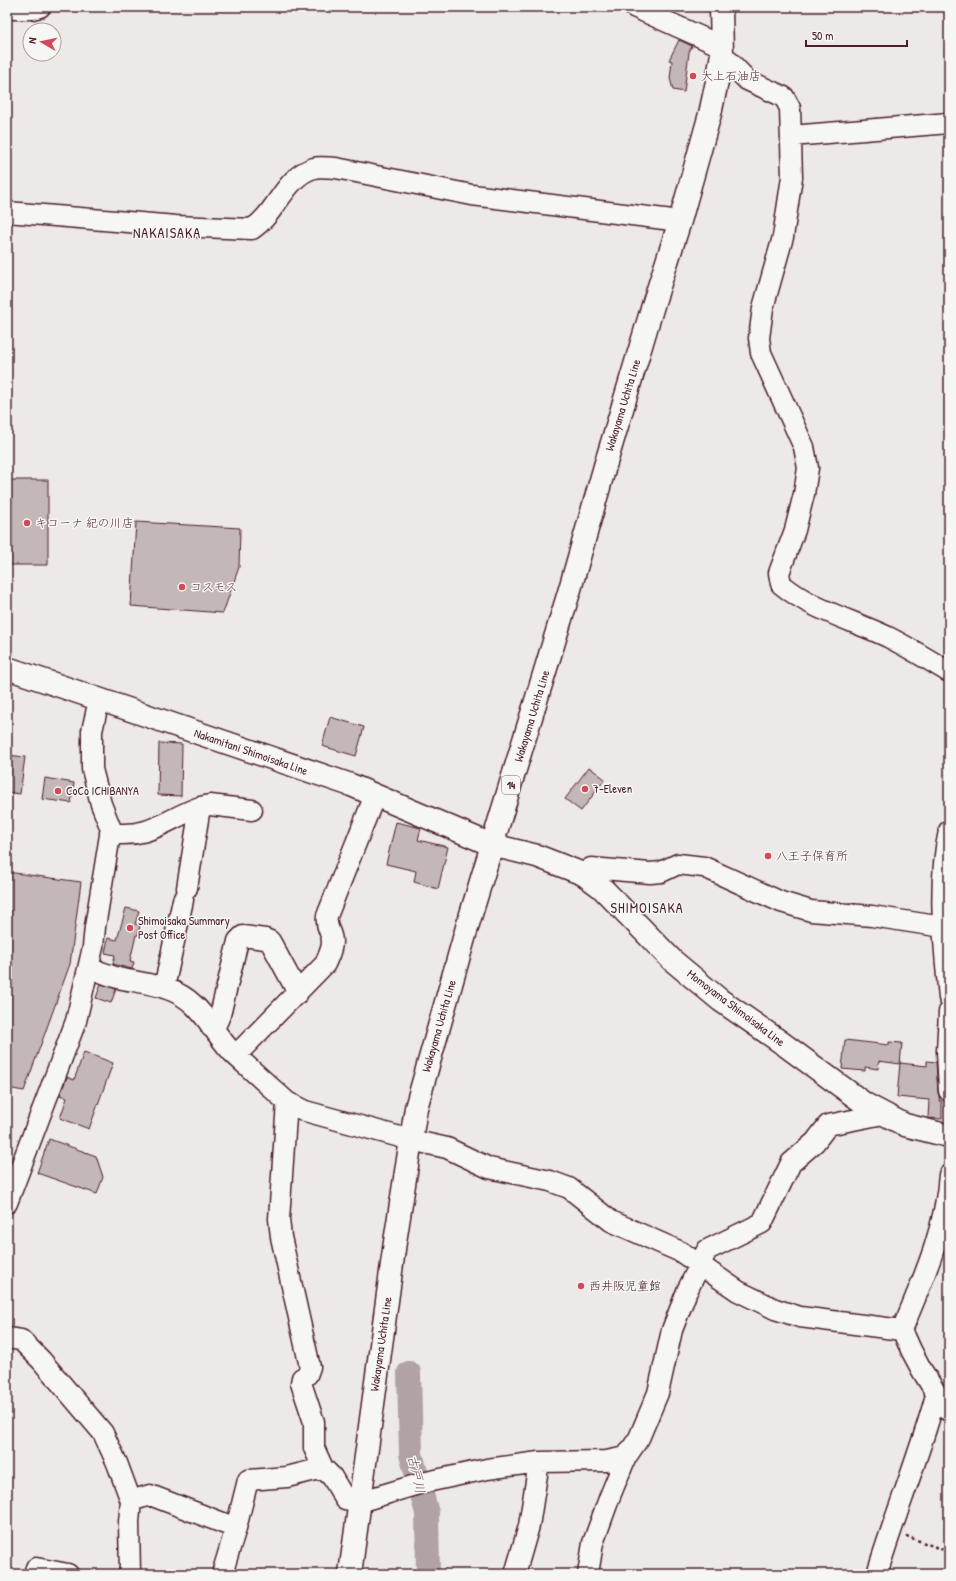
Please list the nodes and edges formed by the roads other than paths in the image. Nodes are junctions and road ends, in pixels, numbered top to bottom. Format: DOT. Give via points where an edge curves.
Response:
graph roads {
  1 [pos="40,7"];
  2 [pos="634,7"];
  3 [pos="721,7"];
  4 [pos="7,9"];
  5 [pos="722,50"];
  6 [pos="949,123"];
  7 [pos="791,136"];
  8 [pos="7,212"];
  9 [pos="680,221"];
  10 [pos="7,668"];
  11 [pos="949,672"];
  12 [pos="99,700"];
  13 [pos="375,795"];
  14 [pos="200,807"];
  15 [pos="252,810"];
  16 [pos="949,831"];
  17 [pos="110,833"];
  18 [pos="492,845"];
  19 [pos="583,874"];
  20 [pos="943,927"];
  21 [pos="89,968"];
  22 [pos="164,988"];
  23 [pos="298,993"];
  24 [pos="949,998"];
  25 [pos="949,1012"];
  26 [pos="212,1027"];
  27 [pos="235,1055"];
  28 [pos="949,1091"];
  29 [pos="287,1102"];
  30 [pos="883,1114"];
  31 [pos="949,1136"];
  32 [pos="411,1140"];
  33 [pos="949,1175"];
  34 [pos="7,1203"];
  35 [pos="701,1265"];
  36 [pos="902,1330"];
  37 [pos="7,1338"];
  38 [pos="936,1395"];
  39 [pos="949,1411"];
  40 [pos="626,1457"];
  41 [pos="539,1462"];
  42 [pos="323,1468"];
  43 [pos="131,1501"];
  44 [pos="360,1502"];
  45 [pos="236,1528"];
  46 [pos="34,1574"];
  47 [pos="68,1574"];
  48 [pos="130,1574"];
  49 [pos="222,1574"];
  50 [pos="350,1574"];
  51 [pos="515,1574"];
  52 [pos="588,1574"];
  53 [pos="877,1574"];
  1 -- 4 [label="street"];
  2 -- 5 [label="street"];
  3 -- 5 [label="main road, Wakayama Uchita Line / 14"];
  5 -- 7 [label="street" via="746,80 784,97 790,108"];
  5 -- 9 [label="main road, Wakayama Uchita Line / 14" via="710,114"];
  6 -- 7 [label="street"];
  7 -- 11 [label="street" via="792,177 783,237 763,308 758,338 761,353 804,447 808,468 795,530 779,573 781,584 830,613 888,637"];
  8 -- 9 [label="street" via="176,226 252,229 262,223 298,175 315,168 336,168 472,195"];
  9 -- 18 [label="main road, Wakayama Uchita Line / 14"];
  10 -- 12 [label="main road, Nakamitani Shimoisaka Line"];
  12 -- 13 [label="main road, Nakamitani Shimoisaka Line"];
  12 -- 17 [label="street" via="92,731 92,769 111,829"];
  13 -- 18 [label="main road, Nakamitani Shimoisaka Line"];
  13 -- 23 [label="street" via="327,916 326,924 332,941 328,958"];
  14 -- 15 [label="street" via="210,805"];
  14 -- 17 [label="street" via="144,832 128,835"];
  14 -- 22 [label="street" via="185,894"];
  16 -- 20 [label="street" via="942,892"];
  17 -- 21 [label="street"];
  18 -- 19 [label="main road, Momoyama Shimoisaka Line" via="537,856"];
  18 -- 32 [label="main road, Wakayama Uchita Line / 14" via="416,1108"];
  19 -- 20 [label="street" via="592,868 650,873 661,872 678,864 704,867 780,902 811,911 872,916"];
  19 -- 30 [label="main road, Momoyama Shimoisaka Line" via="602,888 672,960 720,1000 865,1104"];
  20 -- 24 [label="street"];
  21 -- 22 [label="street" via="118,978"];
  21 -- 34 [label="street" via="76,1020"];
  22 -- 26 [label="street" via="180,993 195,1005"];
  23 -- 26 [label="street" via="270,942 243,936 238,941 220,1015"];
  23 -- 27 [label="street"];
  25 -- 28 [label="street"];
  26 -- 27 [label="street"];
  27 -- 29 [label="street"];
  29 -- 32 [label="street" via="305,1111"];
  29 -- 42 [label="street" via="279,1219 310,1368 301,1383 314,1422 314,1448"];
  30 -- 31 [label="main road, Momoyama Shimoisaka Line" via="905,1125"];
  30 -- 35 [label="street" via="828,1125 815,1142 791,1163 762,1223 707,1250"];
  32 -- 35 [label="street" via="447,1148 489,1168 550,1181 569,1188 611,1220 681,1252"];
  32 -- 44 [label="main road, Wakayama Uchita Line / 14"];
  33 -- 36 [label="street" via="941,1231"];
  35 -- 36 [label="street" via="738,1291 775,1309 800,1317"];
  35 -- 40 [label="street" via="687,1291 672,1330 658,1393 639,1438"];
  36 -- 38 [label="street" via="913,1356"];
  37 -- 43 [label="street" via="21,1340 103,1433"];
  38 -- 39 [label="street"];
  38 -- 53 [label="street" via="930,1420"];
  40 -- 41 [label="street" via="606,1461"];
  40 -- 52 [label="street" via="593,1543"];
  41 -- 44 [label="street" via="487,1468 422,1483"];
  41 -- 51 [label="street" via="530,1526"];
  42 -- 44 [label="street" via="332,1477 345,1499"];
  42 -- 45 [label="street" via="287,1477 248,1480"];
  43 -- 45 [label="street" via="150,1495"];
  43 -- 48 [label="street"];
  44 -- 50 [label="main road, Wakayama Uchita Line / 14"];
  45 -- 49 [label="street"];
  46 -- 47 [label="street" via="36,1568"];
}
